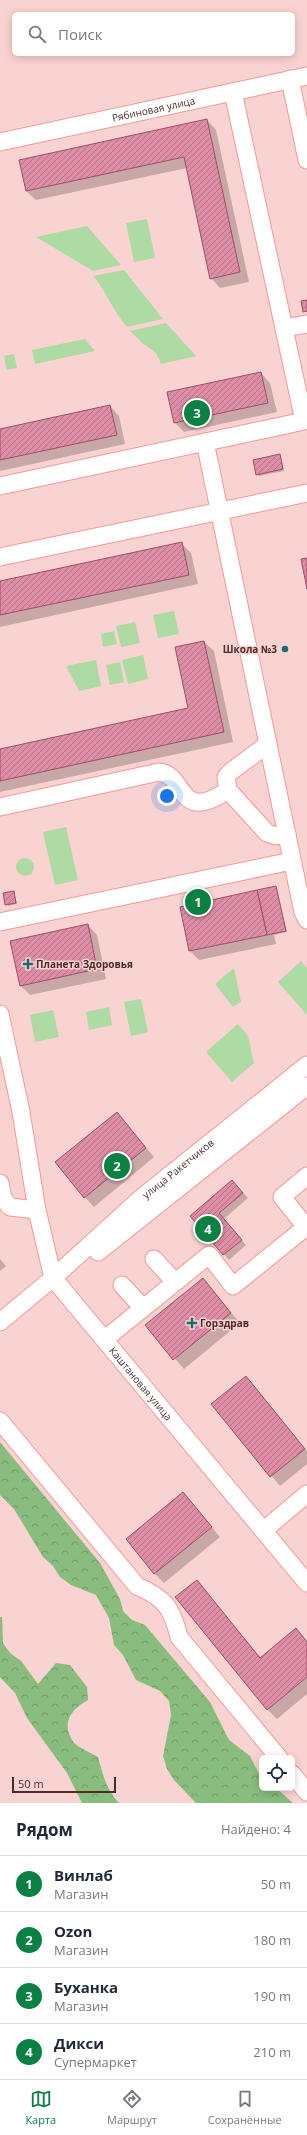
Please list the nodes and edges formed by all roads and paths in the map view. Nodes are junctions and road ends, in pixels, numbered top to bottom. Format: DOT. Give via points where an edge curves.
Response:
graph roads {
  1 [pos="307,76"];
  2 [pos="290,79"];
  3 [pos="233,92"];
  4 [pos="0,142"];
  5 [pos="307,160"];
  6 [pos="307,324"];
  7 [pos="284,328"];
  8 [pos="305,429"];
  9 [pos="205,442"];
  10 [pos="0,486"];
  11 [pos="307,493"];
  12 [pos="219,512"];
  13 [pos="0,557"];
  14 [pos="268,744"];
  15 [pos="228,790"];
  16 [pos="0,807"];
  17 [pos="287,834"];
  18 [pos="292,861"];
  19 [pos="307,920"];
  20 [pos="0,922"];
  21 [pos="0,1014"];
  22 [pos="307,1065"];
  23 [pos="307,1086"];
  24 [pos="307,1176"];
  25 [pos="0,1183"];
  26 [pos="37,1210"];
  27 [pos="154,1260"];
  28 [pos="53,1278"];
  29 [pos="175,1282"];
  30 [pos="122,1285"];
  31 [pos="143,1308"];
  32 [pos="0,1322"];
  33 [pos="105,1339"];
  34 [pos="0,1421"];
  35 [pos="307,1494"];
  36 [pos="264,1530"];
  37 [pos="307,1583"];
  38 [pos="276,1755"];
  39 [pos="295,1778"];
  40 [pos="307,1792"];
  1 -- 2 [label="street, Рябиновая улица"];
  2 -- 3 [label="street, Рябиновая улица"];
  2 -- 5 [label="street"];
  3 -- 4 [label="street, Рябиновая улица"];
  3 -- 7 [label="street"];
  6 -- 7 [label="street"];
  7 -- 8 [label="street"];
  8 -- 9 [label="street"];
  9 -- 10 [label="street"];
  9 -- 12 [label="street"];
  11 -- 12 [label="street"];
  12 -- 13 [label="street"];
  12 -- 14 [label="street"];
  14 -- 15 [label="street" via="229,773 226,777"];
  14 -- 17 [label="street"];
  15 -- 16 [label="street" via="206,801 189,800 171,776 159,772"];
  15 -- 17 [label="street" via="267,833 276,836"];
  17 -- 18 [label="street"];
  18 -- 19 [label="street"];
  18 -- 20 [label="street"];
  21 -- 26 [label="street, Каштановая улица" via="21,1112"];
  22 -- 28 [label="street, улица Ракетчиков" via="140,1199"];
  23 -- 28 [label="street, улица Ракетчиков" via="92,1256"];
  24 -- 29 [label="street" via="282,1197 306,1227 233,1286 209,1255"];
  25 -- 26 [label="street" via="3,1198 10,1207"];
  26 -- 28 [label="street, Каштановая улица"];
  27 -- 29 [label="street"];
  28 -- 32 [label="street, улица Ракетчиков"];
  28 -- 33 [label="street, Каштановая улица"];
  29 -- 31 [label="street"];
  30 -- 31 [label="street"];
  31 -- 33 [label="street"];
  33 -- 36 [label="street, Каштановая улица"];
  34 -- 38 [label="street" via="137,1586 153,1593 166,1603 174,1618 179,1638"];
  35 -- 36 [label="street"];
  36 -- 37 [label="street, Каштановая улица"];
  39 -- 40 [label="street"];
}
